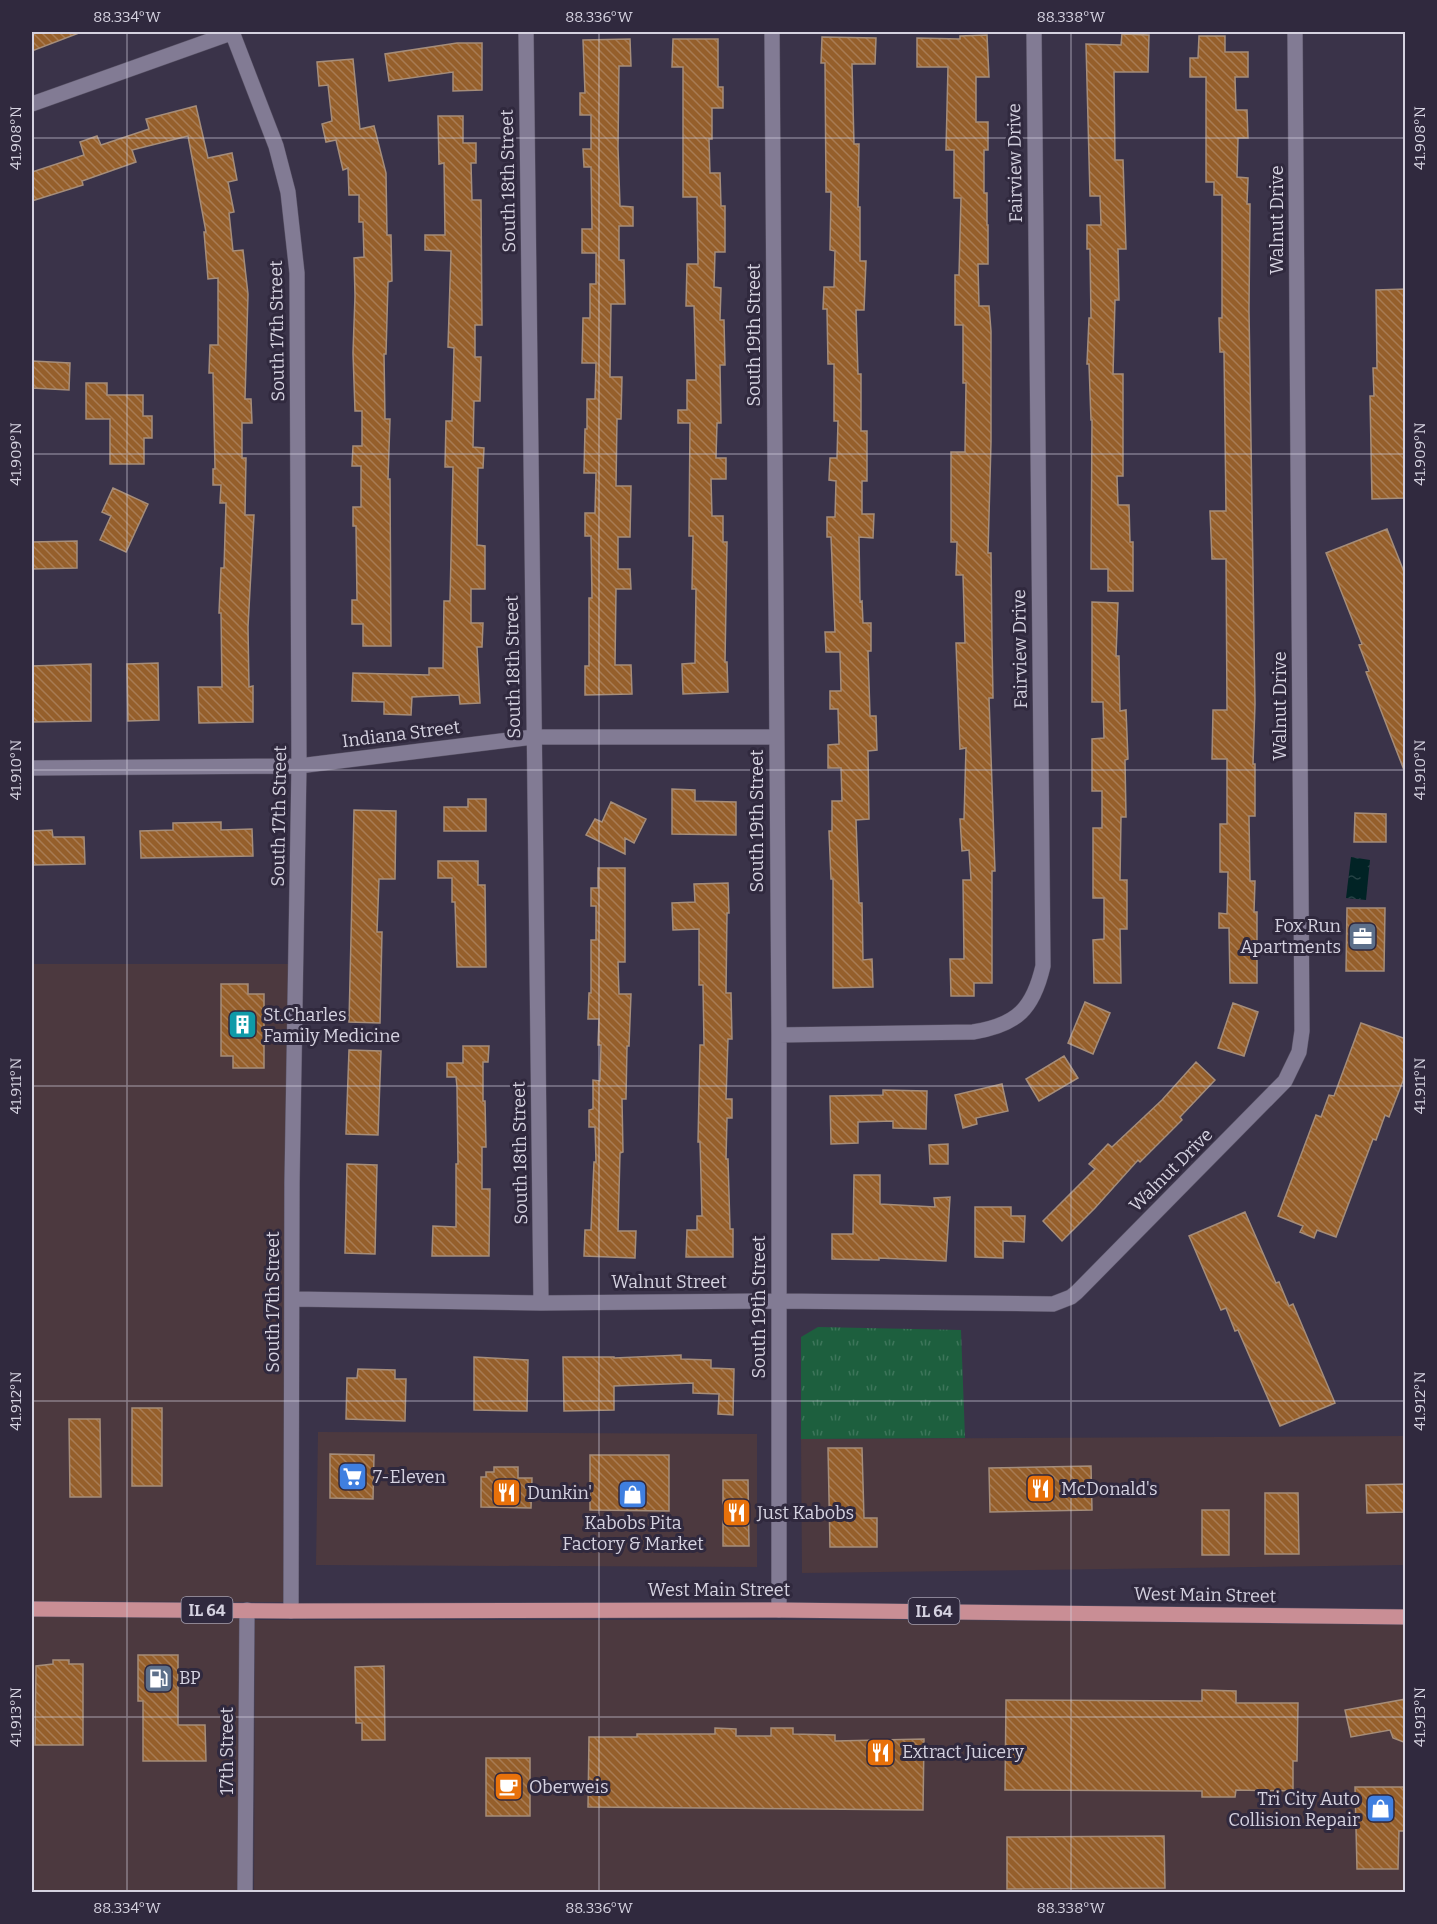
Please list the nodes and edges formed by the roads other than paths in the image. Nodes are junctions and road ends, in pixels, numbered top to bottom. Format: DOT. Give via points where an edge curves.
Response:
graph roads {
  1 [pos="233,32"];
  2 [pos="526,32"];
  3 [pos="772,32"];
  4 [pos="1034,32"];
  5 [pos="1295,32"];
  6 [pos="32,104"];
  7 [pos="533,737"];
  8 [pos="776,737"];
  9 [pos="299,766"];
  10 [pos="32,768"];
  11 [pos="779,1035"];
  12 [pos="1077,1292"];
  13 [pos="293,1299"];
  14 [pos="778,1301"];
  15 [pos="541,1303"];
  16 [pos="32,1609"];
  17 [pos="247,1610"];
  18 [pos="779,1610"];
  19 [pos="291,1611"];
  20 [pos="1406,1617"];
  21 [pos="245,1893"];
  1 -- 6 [label="street"];
  1 -- 9 [label="street, South 17th Street" via="276,146 288,192 297,273"];
  2 -- 7 [label="street, South 18th Street"];
  3 -- 8 [label="street, South 19th Street"];
  4 -- 11 [label="street, Fairview Drive" via="1042,966 1037,988 1025,1008 993,1029"];
  5 -- 12 [label="street, Walnut Drive" via="1302,1032 1299,1052 1278,1089"];
  7 -- 8 [label="street, Indiana Street"];
  7 -- 9 [label="street, Indiana Street"];
  7 -- 15 [label="street, South 18th Street"];
  8 -- 11 [label="street, South 19th Street"];
  9 -- 10 [label="street, Indiana Street"];
  9 -- 13 [label="street, South 17th Street"];
  11 -- 14 [label="street, South 19th Street"];
  12 -- 14 [label="street, Walnut Street" via="1053,1304 1035,1305"];
  13 -- 15 [label="street, Walnut Street"];
  13 -- 19 [label="street, South 17th Street"];
  14 -- 15 [label="street, Walnut Street"];
  14 -- 18 [label="street, South 19th Street"];
  16 -- 17 [label="main road, West Main Street / IL 64"];
  17 -- 19 [label="main road, West Main Street / IL 64"];
  17 -- 21 [label="street, 17th Street"];
  18 -- 19 [label="main road, West Main Street / IL 64"];
  18 -- 20 [label="main road, West Main Street / IL 64"];
}
